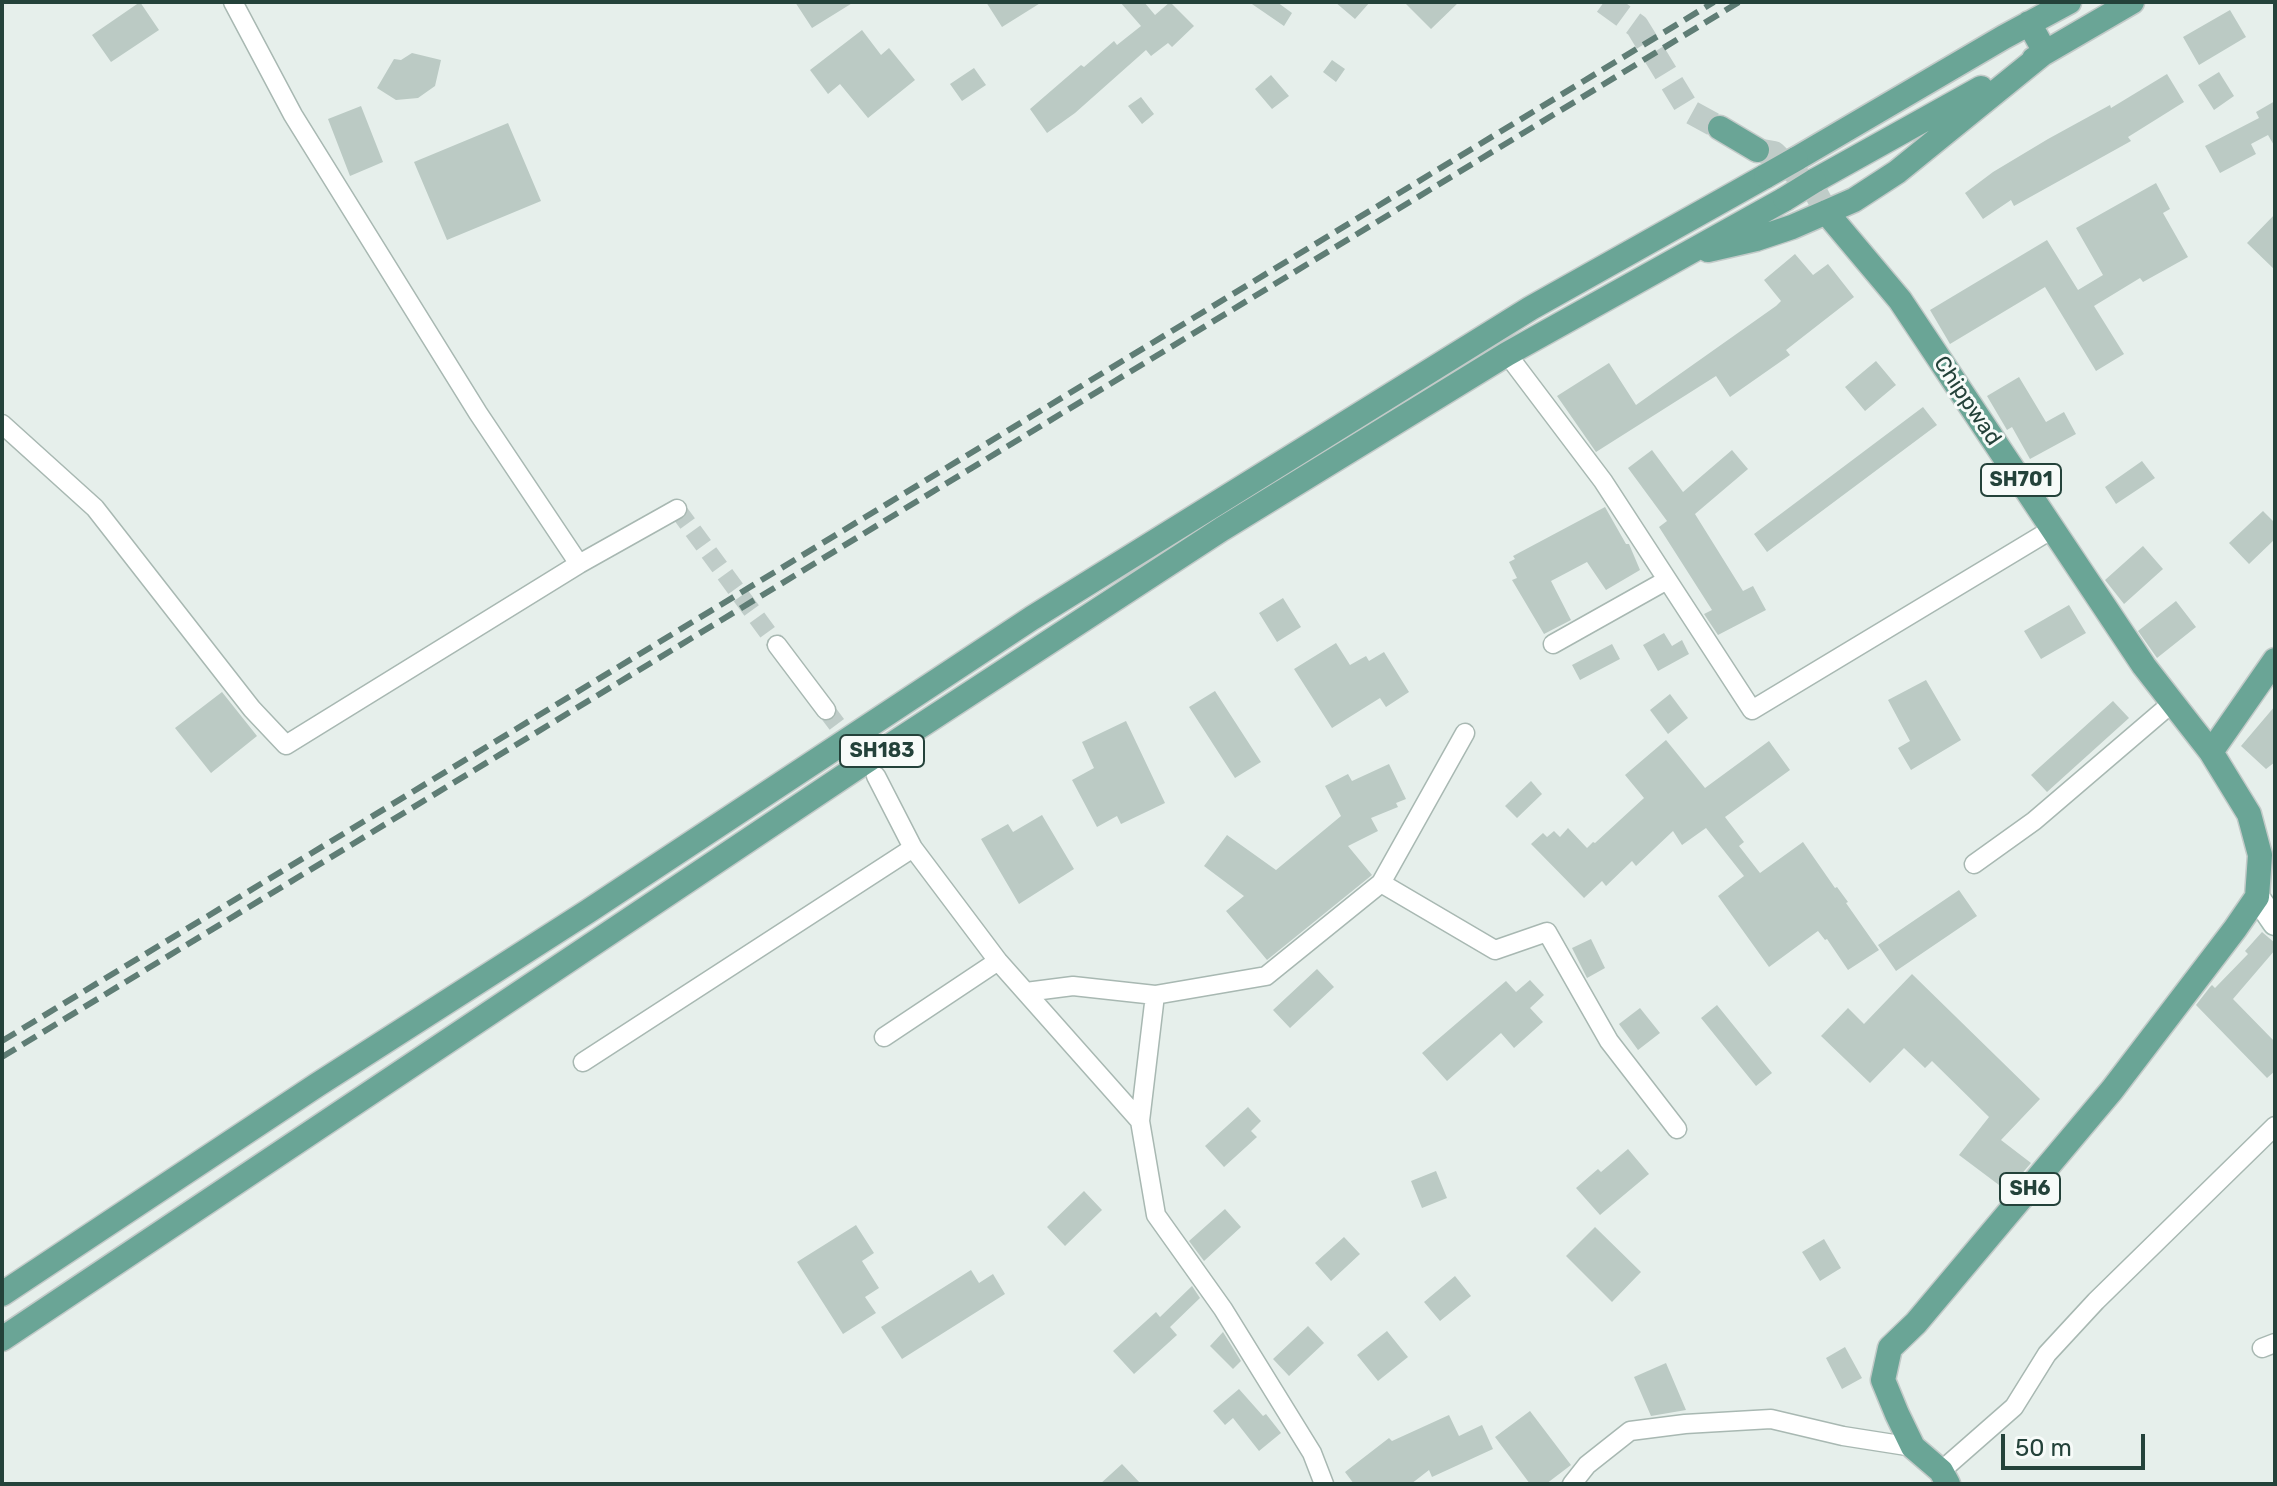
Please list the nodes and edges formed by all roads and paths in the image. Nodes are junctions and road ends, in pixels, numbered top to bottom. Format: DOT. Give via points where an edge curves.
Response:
graph roads {
  1 [pos="233,2"];
  2 [pos="2069,2"];
  3 [pos="2132,2"];
  4 [pos="2029,23"];
  5 [pos="2045,52"];
  6 [pos="1720,128"];
  7 [pos="1757,150"];
  8 [pos="1826,212"];
  9 [pos="1666,234"];
  10 [pos="1679,256"];
  11 [pos="1507,354"];
  12 [pos="2,424"];
  13 [pos="677,509"];
  14 [pos="2054,528"];
  15 [pos="579,564"];
  16 [pos="1667,580"];
  17 [pos="1553,644"];
  18 [pos="777,645"];
  19 [pos="2275,660"];
  20 [pos="2172,703"];
  21 [pos="826,710"];
  22 [pos="1465,733"];
  23 [pos="2211,752"];
  24 [pos="876,776"];
  25 [pos="913,848"];
  26 [pos="1974,864"];
  27 [pos="1381,883"];
  28 [pos="2257,897"];
  29 [pos="2275,923"];
  30 [pos="998,961"];
  31 [pos="1026,992"];
  32 [pos="1155,995"];
  33 [pos="884,1037"];
  34 [pos="583,1062"];
  35 [pos="1140,1121"];
  36 [pos="2275,1126"];
  37 [pos="1677,1129"];
  38 [pos="2,1294"];
  39 [pos="2,1339"];
  40 [pos="1913,1447"];
  41 [pos="1944,1477"];
  42 [pos="1324,1484"];
  43 [pos="1572,1484"];
  1 -- 15 [label="street" via="293,115 478,413"];
  2 -- 4 [label="main road"];
  3 -- 5 [label="main road"];
  4 -- 5 [label="main road"];
  4 -- 9 [label="main road, bridge"];
  5 -- 8 [label="main road" via="1897,172"];
  5 -- 10 [label="main road, SH183, bridge"];
  6 -- 7 [label="main road"];
  8 -- 10 [label="main road" via="1756,239"];
  8 -- 14 [label="main road, Chippwad / SH701" via="1900,300"];
  9 -- 10 [label="main road"];
  9 -- 38 [label="main road" via="1531,308 1032,618"];
  10 -- 11 [label="main road, SH183"];
  11 -- 16 [label="street" via="1603,481"];
  11 -- 39 [label="main road, SH183" via="1048,642"];
  12 -- 15 [label="street" via="95,508 286,745"];
  13 -- 15 [label="street"];
  14 -- 16 [label="street" via="1752,710"];
  14 -- 20 [label="main road, Chippwad / SH701"];
  16 -- 17 [label="street"];
  18 -- 21 [label="street"];
  19 -- 23 [label="main road"];
  20 -- 23 [label="main road, Chippwad / SH701"];
  20 -- 26 [label="street" via="2034,821"];
  22 -- 27 [label="street"];
  23 -- 28 [label="main road, Chippwad" via="2249,814 2260,855"];
  24 -- 25 [label="street"];
  25 -- 30 [label="street"];
  25 -- 34 [label="street"];
  27 -- 32 [label="street" via="1266,976"];
  27 -- 37 [label="street" via="1495,950 1547,932 1609,1041"];
  28 -- 29 [label="street"];
  28 -- 40 [label="main road, SH6" via="2112,1090 1890,1348 1883,1380"];
  30 -- 31 [label="street"];
  30 -- 33 [label="street"];
  31 -- 32 [label="street" via="1073,986"];
  31 -- 35 [label="street"];
  32 -- 35 [label="street"];
  35 -- 42 [label="street" via="1156,1215 1231,1322 1312,1453"];
  36 -- 41 [label="street" via="2096,1301 2047,1354 2014,1407"];
  40 -- 41 [label="main road, SH6"];
  40 -- 43 [label="street" via="1771,1419 1685,1424 1630,1431"];
}
